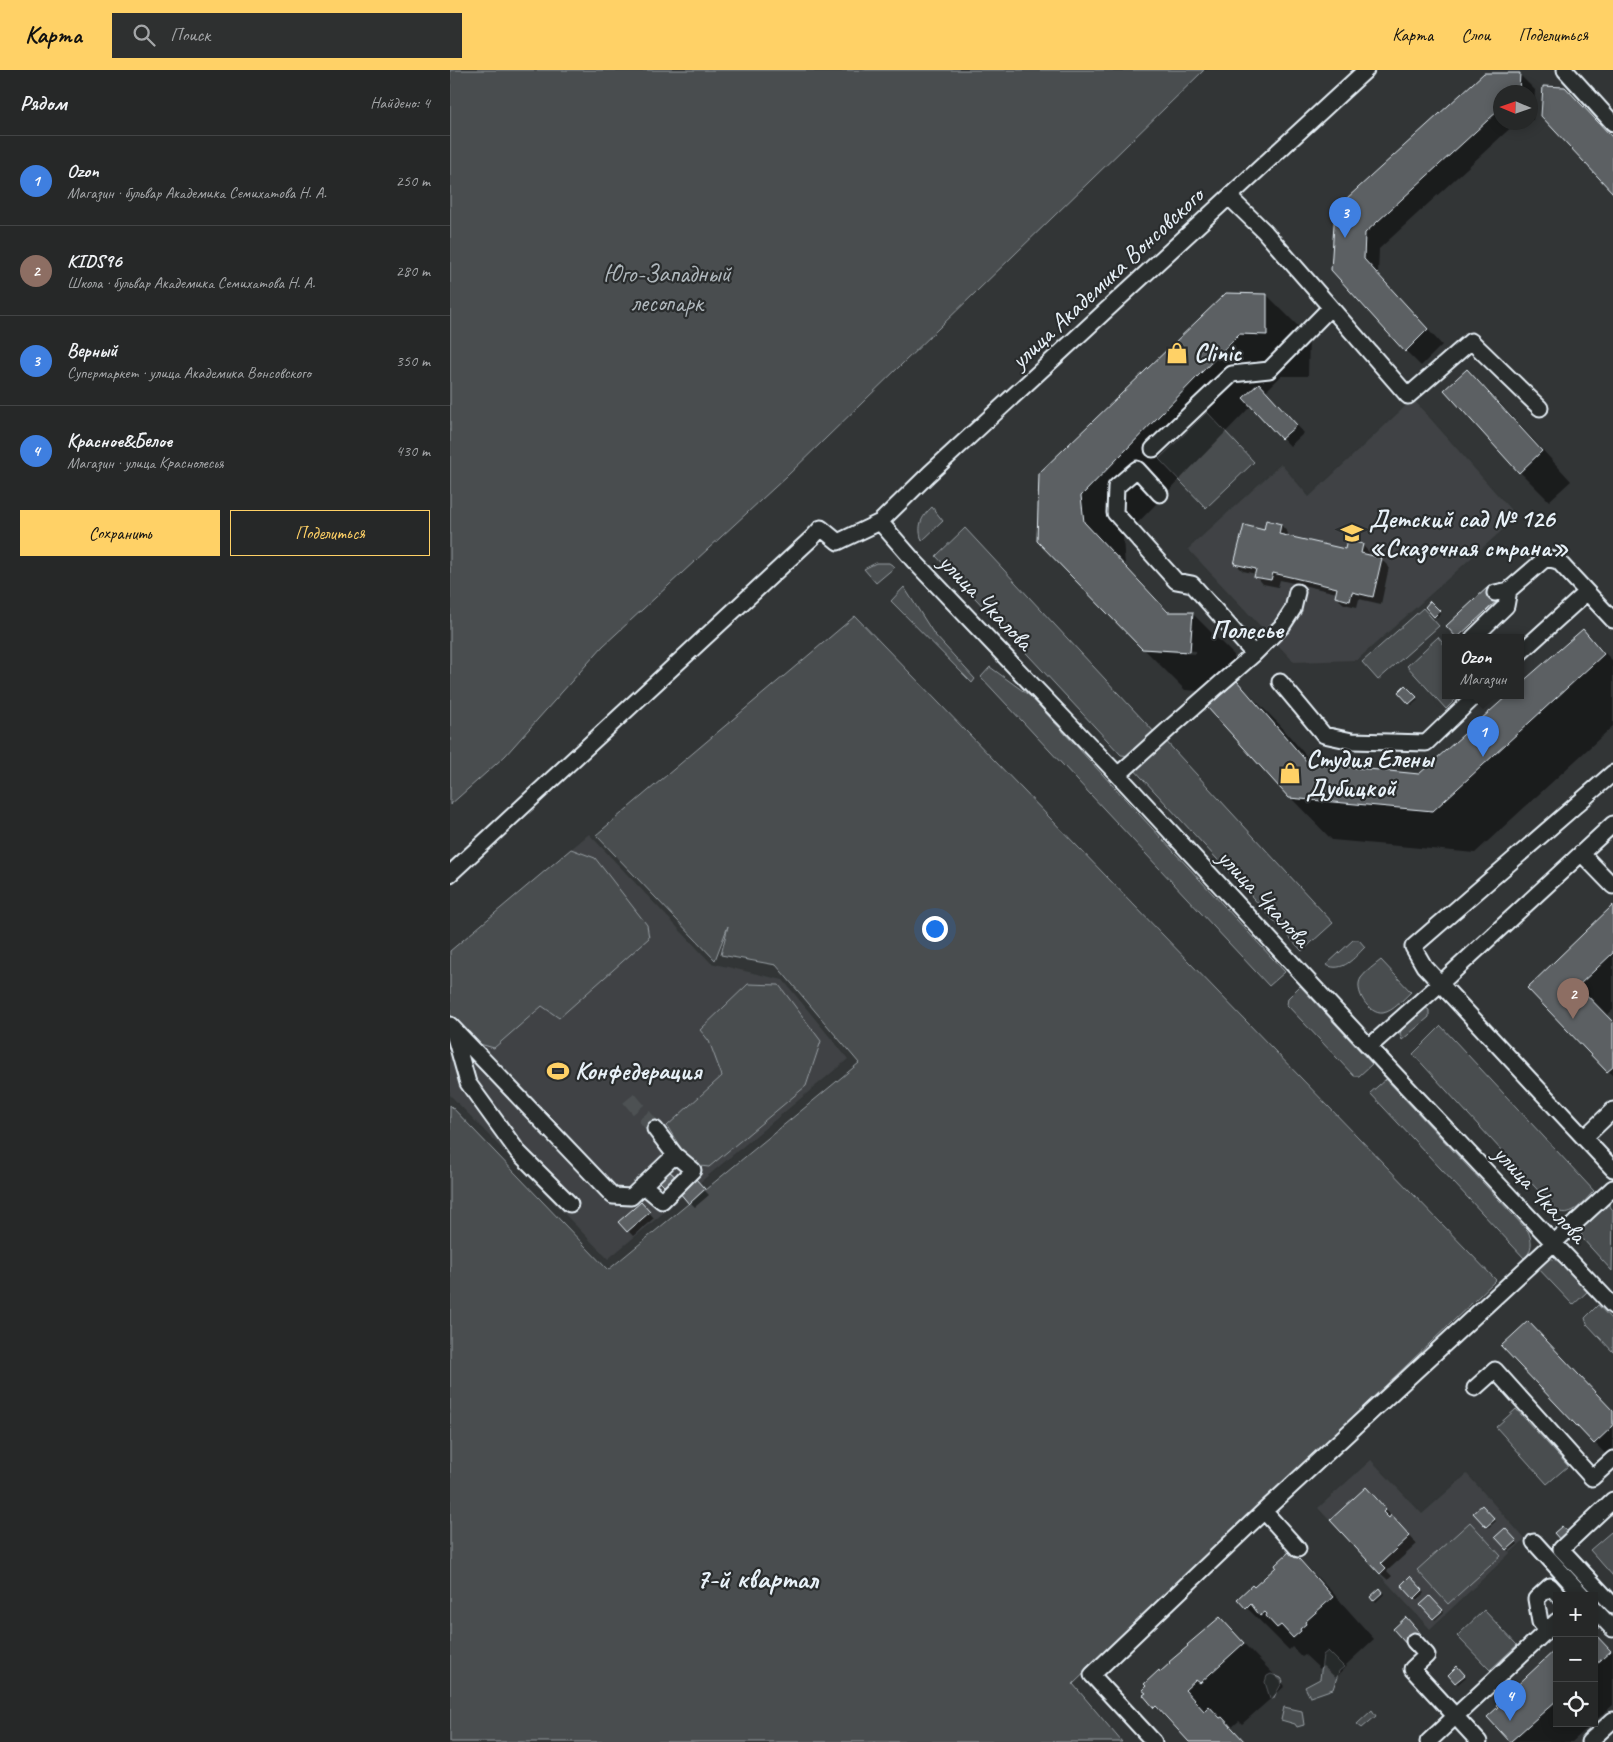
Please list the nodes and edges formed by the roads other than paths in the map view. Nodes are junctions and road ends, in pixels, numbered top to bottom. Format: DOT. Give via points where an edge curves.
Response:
graph roads {
  1 [pos="1366,70"];
  2 [pos="1565,70"];
  3 [pos="1613,123"];
  4 [pos="1229,197"];
  5 [pos="1330,308"];
  6 [pos="1540,408"];
  7 [pos="1153,449"];
  8 [pos="1160,494"];
  9 [pos="880,522"];
  10 [pos="1297,592"];
  11 [pos="1586,593"];
  12 [pos="1613,620"];
  13 [pos="1477,634"];
  14 [pos="1524,648"];
  15 [pos="1254,654"];
  16 [pos="1280,682"];
  17 [pos="1472,699"];
  18 [pos="1613,772"];
  19 [pos="1118,776"];
  20 [pos="1613,824"];
  21 [pos="1581,853"];
  22 [pos="450,874"];
  23 [pos="1613,886"];
  24 [pos="1441,983"];
  25 [pos="452,1027"];
  26 [pos="1370,1047"];
  27 [pos="1613,1110"];
  28 [pos="655,1129"];
  29 [pos="1584,1138"];
  30 [pos="674,1155"];
  31 [pos="1613,1169"];
  32 [pos="644,1185"];
  33 [pos="1613,1188"];
  34 [pos="570,1204"];
  35 [pos="1554,1244"];
  36 [pos="1613,1306"];
  37 [pos="1475,1388"];
  38 [pos="1613,1459"];
  39 [pos="1613,1500"];
  40 [pos="1264,1511"];
  41 [pos="1534,1542"];
  42 [pos="1298,1549"];
  43 [pos="1555,1592"];
  44 [pos="1579,1592"];
  45 [pos="1613,1605"];
  46 [pos="1598,1613"];
  47 [pos="1552,1626"];
  48 [pos="1613,1629"];
  49 [pos="1414,1641"];
  50 [pos="1455,1716"];
  51 [pos="1613,1720"];
  52 [pos="1154,1742"];
  53 [pos="1428,1742"];
  54 [pos="1479,1742"];
  55 [pos="1589,1742"];
  1 -- 4 [label="street, улица Академика Вонсовского"];
  2 -- 3 [label="street"];
  4 -- 5 [label="street" via="1264,231"];
  4 -- 9 [label="street, улица Академика Вонсовского"];
  5 -- 6 [label="street" via="1408,396 1471,341"];
  5 -- 7 [label="street" via="1269,370 1232,374"];
  8 -- 15 [label="street" via="1137,469 1116,487 1115,513 1176,580 1192,584"];
  9 -- 19 [label="street, улица Чкалова"];
  9 -- 22 [label="street, улица Академика Вонсовского" via="838,542 821,528"];
  10 -- 15 [label="street" via="1293,609 1282,626"];
  11 -- 12 [label="street"];
  11 -- 13 [label="street" via="1558,561 1546,558 1502,592 1506,606"];
  11 -- 14 [label="street"];
  15 -- 19 [label="street"];
  16 -- 17 [label="street" via="1324,735 1352,741 1426,743"];
  18 -- 24 [label="street" via="1413,946 1424,966"];
  19 -- 26 [label="street, улица Чкалова"];
  20 -- 21 [label="street"];
  21 -- 23 [label="street"];
  21 -- 24 [label="street"];
  24 -- 26 [label="street"];
  24 -- 29 [label="street"];
  25 -- 32 [label="street" via="613,1196 631,1197"];
  25 -- 34 [label="street" via="468,1083 518,1152"];
  26 -- 35 [label="street, улица Чкалова"];
  27 -- 29 [label="street"];
  28 -- 30 [label="street"];
  29 -- 31 [label="street"];
  30 -- 32 [label="street"];
  30 -- 32 [label="street" via="692,1170 662,1200"];
  33 -- 35 [label="street"];
  35 -- 36 [label="street, улица Чкалова"];
  35 -- 40 [label="street"];
  37 -- 38 [label="street" via="1495,1370 1592,1478"];
  39 -- 45 [label="street" via="1561,1549"];
  40 -- 42 [label="street"];
  40 -- 52 [label="street" via="1092,1674"];
  41 -- 44 [label="street"];
  43 -- 47 [label="street" via="1550,1586 1536,1599 1540,1622"];
  46 -- 48 [label="street"];
  47 -- 50 [label="street"];
  49 -- 50 [label="street" via="1427,1655 1412,1669"];
  50 -- 53 [label="street"];
  50 -- 54 [label="street"];
  51 -- 55 [label="street"];
}
